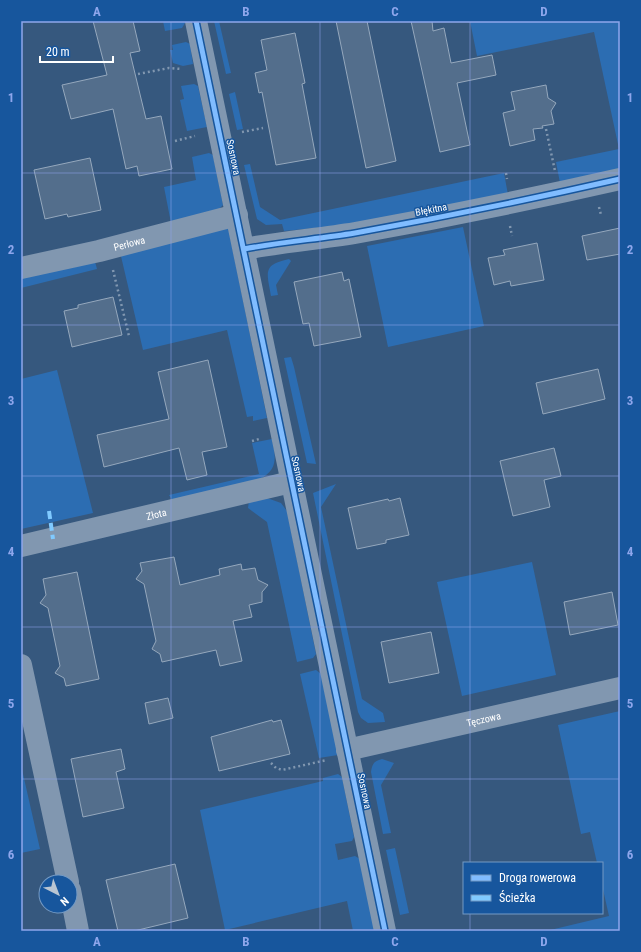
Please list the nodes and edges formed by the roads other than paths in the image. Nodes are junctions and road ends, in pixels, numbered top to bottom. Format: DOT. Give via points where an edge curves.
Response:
graph roads {
  1 [pos="196,21"];
  2 [pos="620,179"];
  3 [pos="237,215"];
  4 [pos="244,250"];
  5 [pos="21,268"];
  6 [pos="291,482"];
  7 [pos="21,546"];
  8 [pos="21,665"];
  9 [pos="620,688"];
  10 [pos="348,752"];
  11 [pos="66,874"];
  12 [pos="75,914"];
  13 [pos="78,931"];
  14 [pos="385,931"];
  1 -- 3 [label="street, Sosnowa"];
  2 -- 4 [label="street, Błękitna" via="353,233 282,242"];
  3 -- 4 [label="street, Sosnowa"];
  3 -- 5 [label="street, Perłowa"];
  4 -- 6 [label="street, Sosnowa"];
  6 -- 7 [label="street, Złota"];
  6 -- 10 [label="street, Sosnowa"];
  8 -- 11 [label="street"];
  9 -- 10 [label="street, Tęczowa"];
  10 -- 14 [label="street, Sosnowa"];
  12 -- 13 [label="street"];
}
